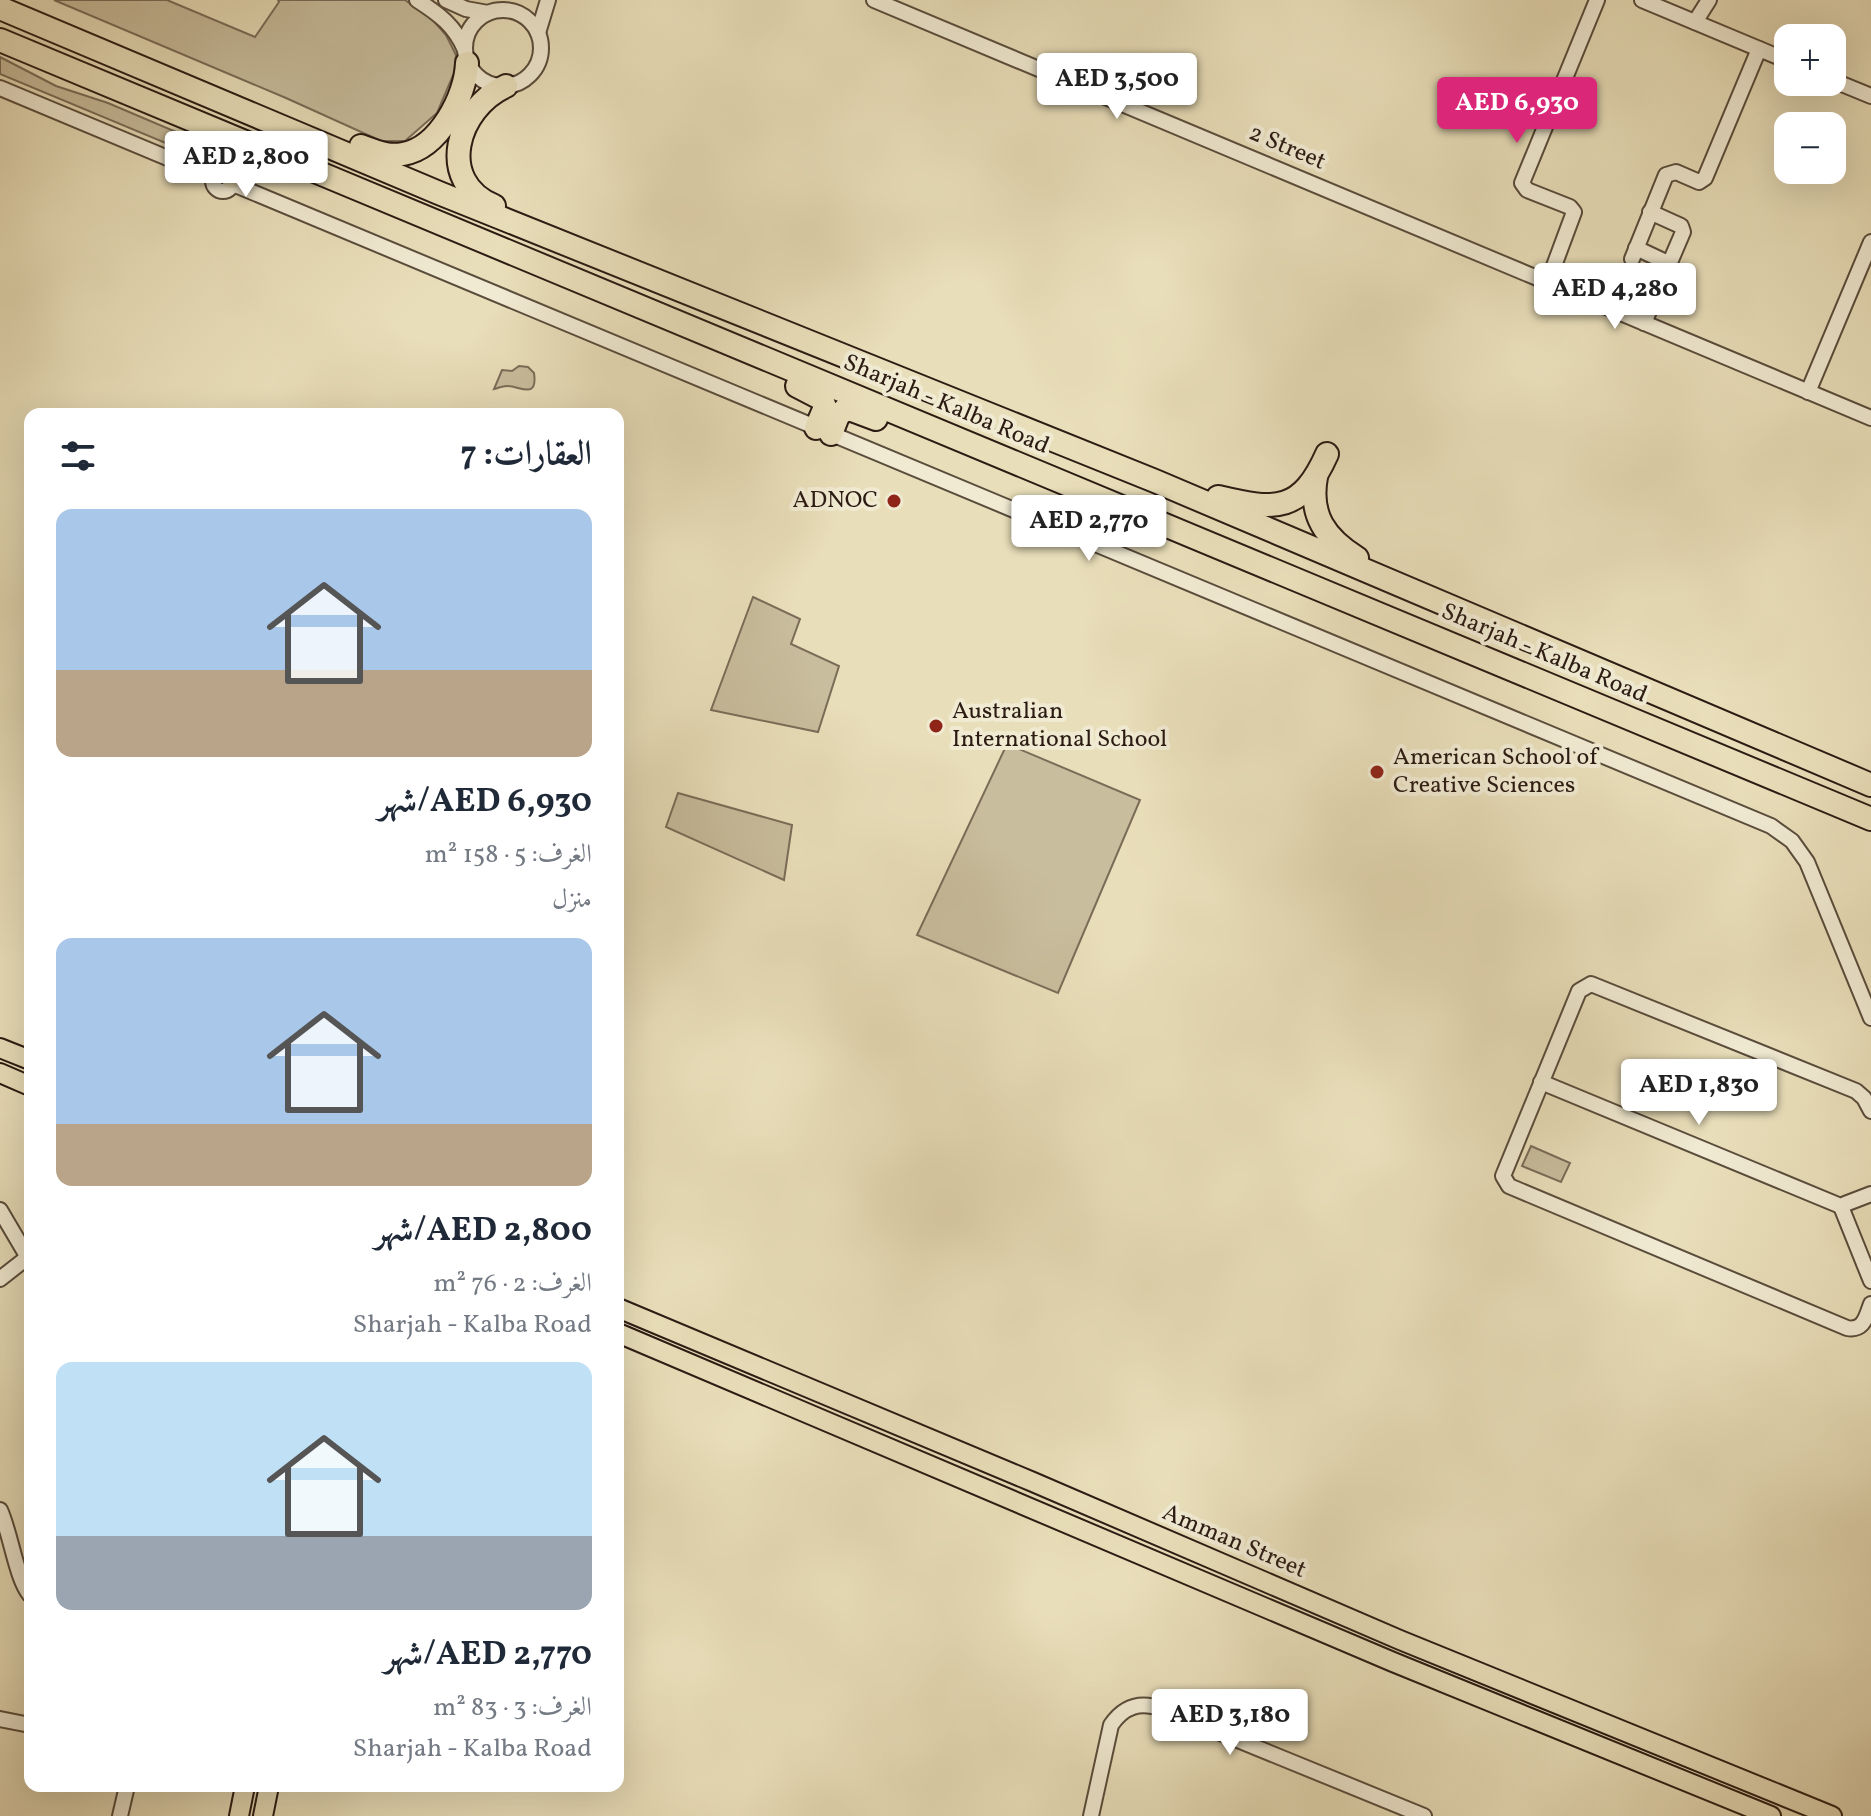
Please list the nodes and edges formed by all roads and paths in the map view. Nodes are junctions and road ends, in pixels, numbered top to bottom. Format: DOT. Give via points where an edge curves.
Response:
graph roads {
  1 [pos="417,0"];
  2 [pos="446,0"];
  3 [pos="520,0"];
  4 [pos="548,0"];
  5 [pos="874,0"];
  6 [pos="1597,0"];
  7 [pos="1642,0"];
  8 [pos="1709,0"];
  9 [pos="0,8"];
  10 [pos="495,11"];
  11 [pos="1695,22"];
  12 [pos="538,33"];
  13 [pos="0,40"];
  14 [pos="1759,49"];
  15 [pos="1774,55"];
  16 [pos="116,56"];
  17 [pos="466,56"];
  18 [pos="506,86"];
  19 [pos="1846,86"];
  20 [pos="0,88"];
  21 [pos="1871,96"];
  22 [pos="219,131"];
  23 [pos="266,151"];
  24 [pos="225,177"];
  25 [pos="1650,212"];
  26 [pos="1871,242"];
  27 [pos="1670,264"];
  28 [pos="1548,282"];
  29 [pos="677,320"];
  30 [pos="1644,323"];
  31 [pos="766,327"];
  32 [pos="1808,392"];
  33 [pos="1871,418"];
  34 [pos="823,431"];
  35 [pos="1327,454"];
  36 [pos="1010,460"];
  37 [pos="1317,476"];
  38 [pos="1155,481"];
  39 [pos="1396,582"];
  40 [pos="1870,784"];
  41 [pos="1871,819"];
  42 [pos="1871,1018"];
  43 [pos="0,1048"];
  44 [pos="24,1058"];
  45 [pos="0,1073"];
  46 [pos="1541,1082"];
  47 [pos="24,1083"];
  48 [pos="1871,1111"];
  49 [pos="1871,1194"];
  50 [pos="1843,1207"];
  51 [pos="0,1210"];
  52 [pos="24,1251"];
  53 [pos="24,1262"];
  54 [pos="0,1279"];
  55 [pos="1871,1281"];
  56 [pos="1871,1304"];
  57 [pos="624,1311"];
  58 [pos="624,1336"];
  59 [pos="0,1510"];
  60 [pos="17,1563"];
  61 [pos="24,1586"];
  62 [pos="24,1599"];
  63 [pos="0,1719"];
  64 [pos="24,1724"];
  65 [pos="126,1792"];
  66 [pos="244,1792"];
  67 [pos="268,1792"];
  68 [pos="120,1816"];
  69 [pos="239,1816"];
  70 [pos="263,1816"];
  71 [pos="1091,1816"];
  72 [pos="1424,1816"];
  73 [pos="1771,1816"];
  74 [pos="1832,1816"];
  1 -- 17 [label="street" via="447,20"];
  2 -- 10 [label="street" via="466,9"];
  3 -- 10 [label="street"];
  4 -- 12 [label="street"];
  5 -- 28 [label="street, 2 Street"];
  6 -- 28 [label="street" via="1522,183 1574,212"];
  7 -- 11 [label="street"];
  8 -- 11 [label="street"];
  9 -- 16 [label="highway, Sharjah - Kalba Road"];
  10 -- 12 [label="street" via="527,18"];
  10 -- 17 [label="street" via="471,28"];
  11 -- 14 [label="street"];
  12 -- 18 [label="street" via="542,46 536,68 519,83"];
  13 -- 22 [label="highway, Sharjah - Kalba Road"];
  14 -- 15 [label="street"];
  14 -- 25 [label="street" via="1705,178 1696,182 1669,173"];
  16 -- 17 [label="highway" via="157,60 392,155 418,149 434,135 462,93"];
  16 -- 31 [label="highway, Sharjah - Kalba Road"];
  17 -- 18 [label="street" via="483,81"];
  18 -- 31 [label="highway" via="473,111 459,144 466,182 480,198"];
  19 -- 21 [label="street"];
  20 -- 24 [label="street"];
  22 -- 23 [label="highway, Sharjah - Kalba Road"];
  22 -- 24 [label="highway" via="227,150"];
  23 -- 24 [label="highway"];
  23 -- 29 [label="highway, Sharjah - Kalba Road"];
  24 -- 34 [label="street"];
  25 -- 27 [label="street" via="1683,230"];
  25 -- 27 [label="street" via="1634,254"];
  26 -- 32 [label="street"];
  27 -- 30 [label="street"];
  28 -- 30 [label="street, 2 Street"];
  29 -- 34 [label="highway" via="708,345 820,396 825,407"];
  29 -- 36 [label="highway, Sharjah - Kalba Road"];
  30 -- 32 [label="street, 2 Street"];
  31 -- 38 [label="highway, Sharjah - Kalba Road"];
  32 -- 33 [label="street, 2 Street"];
  34 -- 36 [label="highway" via="848,409 971,456"];
  34 -- 42 [label="street" via="1771,826 1792,841 1807,862"];
  35 -- 37 [label="highway"];
  36 -- 41 [label="highway, Sharjah - Kalba Road"];
  37 -- 38 [label="highway" via="1294,499 1258,505"];
  37 -- 39 [label="highway" via="1313,496 1319,521 1352,555"];
  38 -- 39 [label="highway, Sharjah - Kalba Road"];
  39 -- 40 [label="highway, Sharjah - Kalba Road"];
  43 -- 44 [label="main road"];
  45 -- 47 [label="main road"];
  46 -- 48 [label="street" via="1579,991 1591,984 1856,1091"];
  46 -- 50 [label="street"];
  46 -- 56 [label="street" via="1503,1172 1509,1186 1847,1328 1863,1324"];
  49 -- 50 [label="street"];
  50 -- 55 [label="street"];
  51 -- 52 [label="street"];
  53 -- 54 [label="street"];
  57 -- 74 [label="main road, Amman Street" via="1386,1634"];
  58 -- 73 [label="main road, Amman Street"];
  59 -- 60 [label="street"];
  60 -- 61 [label="street"];
  60 -- 62 [label="street"];
  63 -- 64 [label="street"];
  65 -- 68 [label="street"];
  66 -- 69 [label="main road"];
  67 -- 70 [label="main road"];
  71 -- 72 [label="street" via="1111,1725 1139,1704"];
}
